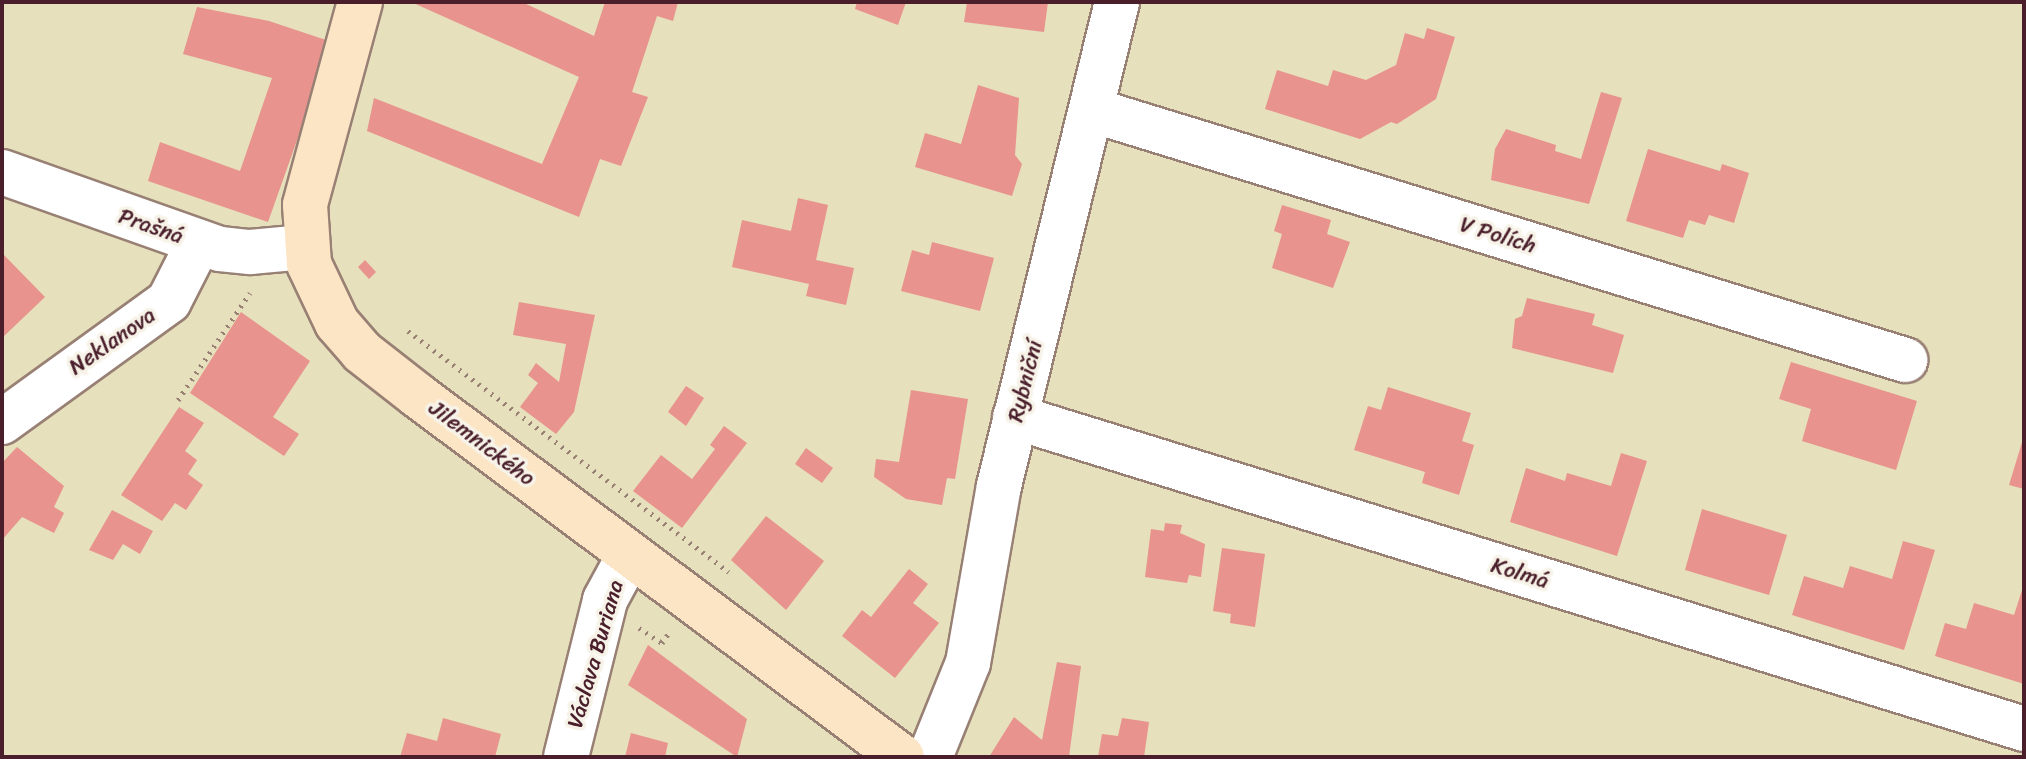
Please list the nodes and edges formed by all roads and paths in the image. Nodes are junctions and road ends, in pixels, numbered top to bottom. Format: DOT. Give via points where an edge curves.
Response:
graph roads {
  1 [pos="360,2"];
  2 [pos="1117,2"];
  3 [pos="1092,110"];
  4 [pos="2,172"];
  5 [pos="199,242"];
  6 [pos="305,247"];
  7 [pos="258,282"];
  8 [pos="403,327"];
  9 [pos="1905,360"];
  10 [pos="178,400"];
  11 [pos="1015,417"];
  12 [pos="2,422"];
  13 [pos="630,554"];
  14 [pos="734,576"];
  15 [pos="2024,729"];
  16 [pos="566,757"];
  17 [pos="902,757"];
  18 [pos="930,757"];
  1 -- 6 [label="main road, Jilemnického" via="309,181"];
  2 -- 3 [label="street, Rybniční"];
  3 -- 9 [label="street, V Polích"];
  3 -- 11 [label="street, Rybniční"];
  4 -- 5 [label="street, Prašná"];
  5 -- 6 [label="street, Prašná" via="250,252"];
  5 -- 12 [label="street, Neklanova" via="169,301"];
  6 -- 13 [label="main road, Jilemnického" via="330,312 362,352"];
  7 -- 10 [label="path"];
  8 -- 14 [label="path"];
  11 -- 15 [label="street, Kolmá"];
  11 -- 18 [label="street, Rybniční" via="965,675"];
  13 -- 16 [label="street, Václava Buriana" via="605,600"];
  13 -- 17 [label="main road, Jilemnického"];
}
